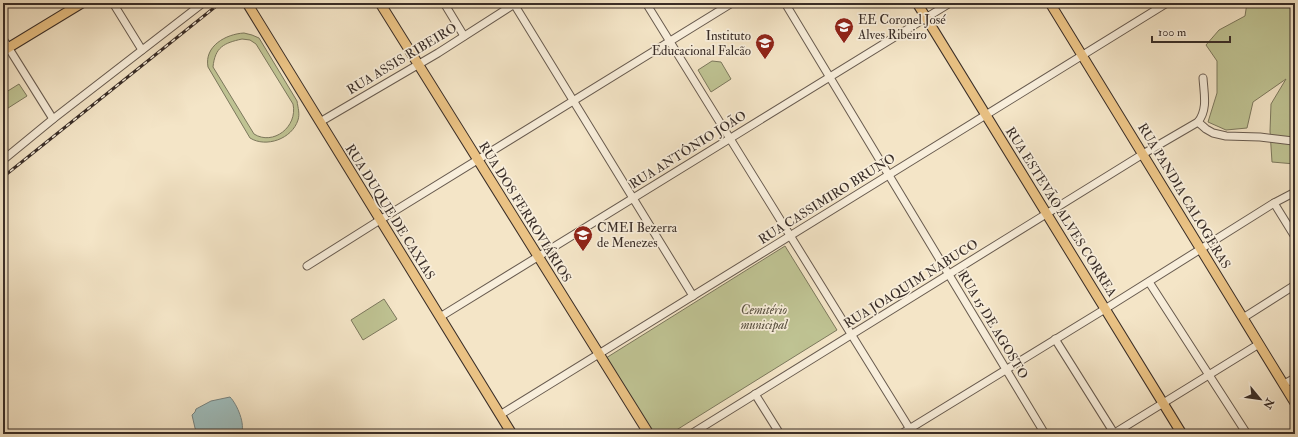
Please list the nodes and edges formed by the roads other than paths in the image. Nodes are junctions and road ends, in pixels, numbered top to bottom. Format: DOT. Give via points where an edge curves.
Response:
graph roads {
  1 [pos="82,3"];
  2 [pos="113,3"];
  3 [pos="203,3"];
  4 [pos="247,3"];
  5 [pos="380,3"];
  6 [pos="444,3"];
  7 [pos="515,3"];
  8 [pos="646,3"];
  9 [pos="732,3"];
  10 [pos="785,3"];
  11 [pos="917,3"];
  12 [pos="950,3"];
  13 [pos="1050,3"];
  14 [pos="1167,3"];
  15 [pos="926,18"];
  16 [pos="464,36"];
  17 [pos="3,39"];
  18 [pos="670,42"];
  19 [pos="6,49"];
  20 [pos="142,50"];
  21 [pos="1082,55"];
  22 [pos="418,64"];
  23 [pos="829,77"];
  24 [pos="1203,78"];
  25 [pos="574,101"];
  26 [pos="986,115"];
  27 [pos="52,119"];
  28 [pos="320,122"];
  29 [pos="1198,122"];
  30 [pos="730,138"];
  31 [pos="1293,141"];
  32 [pos="1142,154"];
  33 [pos="3,160"];
  34 [pos="478,160"];
  35 [pos="888,175"];
  36 [pos="1295,192"];
  37 [pos="633,198"];
  38 [pos="1274,203"];
  39 [pos="1047,213"];
  40 [pos="380,220"];
  41 [pos="790,236"];
  42 [pos="1295,237"];
  43 [pos="1201,249"];
  44 [pos="538,256"];
  45 [pos="307,266"];
  46 [pos="948,274"];
  47 [pos="1149,282"];
  48 [pos="1295,285"];
  49 [pos="693,296"];
  50 [pos="1105,309"];
  51 [pos="440,317"];
  52 [pos="1243,318"];
  53 [pos="851,335"];
  54 [pos="1056,339"];
  55 [pos="1259,344"];
  56 [pos="599,354"];
  57 [pos="1006,370"];
  58 [pos="1209,375"];
  59 [pos="1295,378"];
  60 [pos="1284,384"];
  61 [pos="755,394"];
  62 [pos="1163,403"];
  63 [pos="1295,403"];
  64 [pos="500,415"];
  65 [pos="912,431"];
  66 [pos="512,434"];
  67 [pos="649,434"];
  68 [pos="691,434"];
  69 [pos="780,434"];
  70 [pos="901,434"];
  71 [pos="1045,434"];
  72 [pos="1113,434"];
  73 [pos="1182,434"];
  74 [pos="1247,434"];
  1 -- 19 [label="main road"];
  2 -- 20 [label="street"];
  3 -- 20 [label="street"];
  4 -- 28 [label="main road, RUA DUQUE DE CAXIAS"];
  5 -- 22 [label="main road, RUA DOS FERROVIÁRIOS"];
  6 -- 16 [label="street"];
  7 -- 16 [label="street, RUA ASSIS RIBEIRO"];
  7 -- 25 [label="street"];
  8 -- 18 [label="street"];
  9 -- 18 [label="street"];
  10 -- 23 [label="street, RUA 15 DE AGOSTO"];
  11 -- 15 [label="main road, RUA ESTEVÃO ALVES CORREA"];
  12 -- 15 [label="street, RUA ANTÔNIO JOÃO"];
  13 -- 21 [label="main road, RUA PANDIA CALOGERAS"];
  14 -- 21 [label="street, RUA CASSIMIRO BRUNO"];
  15 -- 23 [label="street, RUA ANTÔNIO JOÃO"];
  15 -- 26 [label="main road, RUA ESTEVÃO ALVES CORREA"];
  16 -- 22 [label="street, RUA ASSIS RIBEIRO"];
  17 -- 19 [label="street"];
  18 -- 25 [label="street"];
  18 -- 30 [label="street"];
  19 -- 27 [label="street"];
  20 -- 27 [label="street"];
  21 -- 26 [label="street, RUA CASSIMIRO BRUNO"];
  21 -- 32 [label="main road, RUA PANDIA CALOGERAS"];
  22 -- 28 [label="street, RUA ASSIS RIBEIRO"];
  22 -- 34 [label="main road, RUA DOS FERROVIÁRIOS"];
  23 -- 30 [label="street, RUA ANTÔNIO JOÃO"];
  23 -- 35 [label="street, RUA 15 DE AGOSTO"];
  24 -- 29 [label="street" via="1205,110"];
  25 -- 34 [label="street"];
  25 -- 37 [label="street"];
  26 -- 35 [label="street, RUA CASSIMIRO BRUNO"];
  26 -- 39 [label="main road, RUA ESTEVÃO ALVES CORREA"];
  27 -- 33 [label="street"];
  28 -- 40 [label="main road, RUA DUQUE DE CAXIAS"];
  29 -- 31 [label="street" via="1213,133 1226,136"];
  29 -- 32 [label="street, RUA JOAQUIM NABUCO"];
  30 -- 37 [label="street, RUA ANTÔNIO JOÃO"];
  30 -- 41 [label="street"];
  32 -- 39 [label="street, RUA JOAQUIM NABUCO"];
  32 -- 43 [label="main road, RUA PANDIA CALOGERAS"];
  34 -- 40 [label="street"];
  34 -- 44 [label="main road, RUA DOS FERROVIÁRIOS"];
  35 -- 41 [label="street, RUA CASSIMIRO BRUNO"];
  35 -- 46 [label="street, RUA 15 DE AGOSTO"];
  36 -- 38 [label="street"];
  37 -- 44 [label="street, RUA ANTÔNIO JOÃO"];
  37 -- 49 [label="street"];
  38 -- 42 [label="street"];
  38 -- 43 [label="street"];
  39 -- 46 [label="street, RUA JOAQUIM NABUCO"];
  39 -- 50 [label="main road, RUA ESTEVÃO ALVES CORREA"];
  40 -- 45 [label="street"];
  40 -- 51 [label="main road, RUA DUQUE DE CAXIAS"];
  41 -- 49 [label="street, RUA CASSIMIRO BRUNO"];
  41 -- 53 [label="street"];
  43 -- 47 [label="street"];
  43 -- 52 [label="main road, RUA PANDIA CALOGERAS"];
  44 -- 51 [label="street, RUA ANTÔNIO JOÃO"];
  44 -- 56 [label="main road, RUA DOS FERROVIÁRIOS"];
  46 -- 53 [label="street, RUA JOAQUIM NABUCO"];
  46 -- 57 [label="street, RUA 15 DE AGOSTO"];
  47 -- 50 [label="street"];
  47 -- 58 [label="street"];
  48 -- 52 [label="street"];
  49 -- 56 [label="street, RUA CASSIMIRO BRUNO"];
  50 -- 54 [label="street"];
  50 -- 62 [label="main road, RUA ESTEVÃO ALVES CORREA"];
  51 -- 64 [label="main road, RUA DUQUE DE CAXIAS"];
  52 -- 55 [label="main road, RUA PANDIA CALOGERAS"];
  53 -- 61 [label="street, RUA JOAQUIM NABUCO"];
  53 -- 65 [label="street"];
  54 -- 57 [label="street"];
  54 -- 72 [label="street"];
  55 -- 58 [label="street"];
  55 -- 60 [label="main road, RUA PANDIA CALOGERAS"];
  56 -- 64 [label="street, RUA CASSIMIRO BRUNO"];
  56 -- 67 [label="main road, RUA DOS FERROVIÁRIOS"];
  57 -- 65 [label="street"];
  57 -- 71 [label="street, RUA 15 DE AGOSTO"];
  58 -- 62 [label="street"];
  58 -- 74 [label="street"];
  59 -- 60 [label="street"];
  60 -- 63 [label="main road, RUA PANDIA CALOGERAS"];
  61 -- 68 [label="street, RUA JOAQUIM NABUCO"];
  61 -- 69 [label="street"];
  62 -- 72 [label="street"];
  62 -- 73 [label="main road, RUA ESTEVÃO ALVES CORREA"];
  64 -- 66 [label="main road, RUA DUQUE DE CAXIAS"];
  65 -- 70 [label="street"];
}
